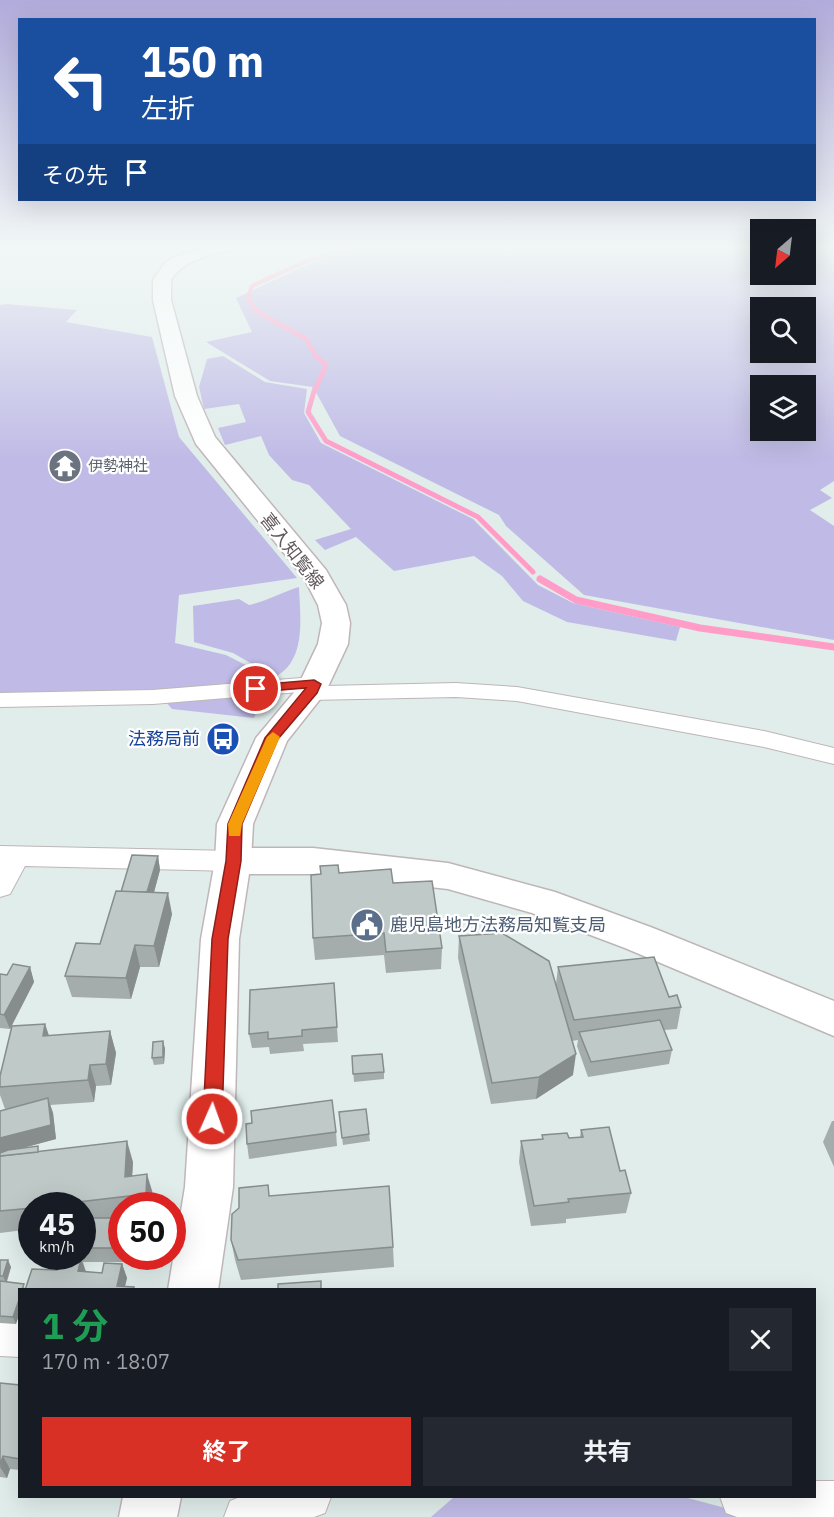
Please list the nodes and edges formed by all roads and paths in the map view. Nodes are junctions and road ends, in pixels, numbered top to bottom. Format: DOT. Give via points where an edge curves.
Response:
graph roads {
  1 [pos="166,317"];
  2 [pos="312,689"];
  3 [pos="0,700"];
  4 [pos="834,756"];
  5 [pos="9,856"];
  6 [pos="233,861"];
  7 [pos="0,887"];
  8 [pos="834,1019"];
  9 [pos="193,1288"];
  10 [pos="0,1336"];
  11 [pos="18,1337"];
  12 [pos="152,1498"];
  13 [pos="306,1498"];
  14 [pos="745,1498"];
  15 [pos="834,1503"];
  16 [pos="148,1517"];
  17 [pos="246,1517"];
  1 -- 2 [label="main road, 喜入知覧線" via="186,396 204,439 316,576 332,605 336,623 333,644"];
  2 -- 3 [label="street"];
  2 -- 4 [label="street" via="517,694 764,739"];
  2 -- 6 [label="main road, 喜入知覧線" via="272,738 235,824"];
  5 -- 6 [label="street"];
  5 -- 7 [label="street"];
  6 -- 8 [label="main road" via="313,861 448,876 553,906"];
  6 -- 9 [label="main road, 喜入知覧線" via="220,939 209,1187"];
  10 -- 11 [label="street"];
  12 -- 16 [label="main road"];
  13 -- 17 [label="street"];
  14 -- 15 [label="street" via="757,1502"];
}
